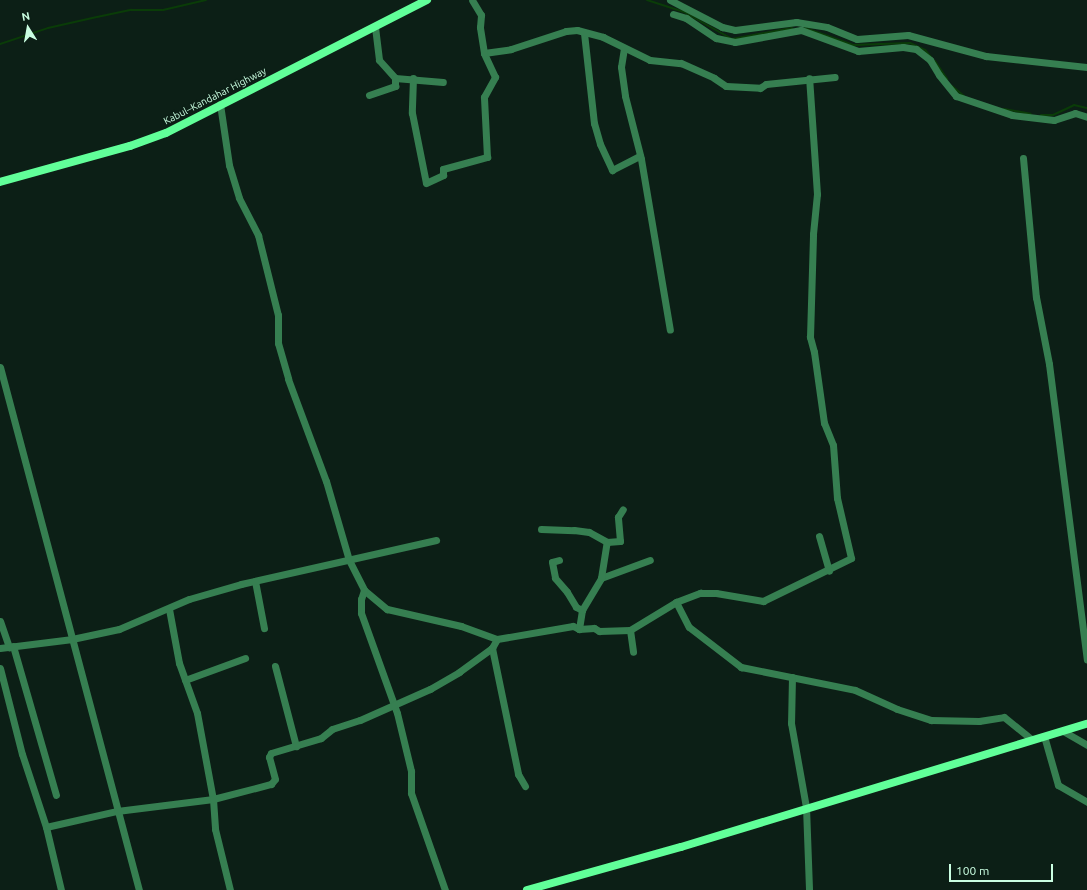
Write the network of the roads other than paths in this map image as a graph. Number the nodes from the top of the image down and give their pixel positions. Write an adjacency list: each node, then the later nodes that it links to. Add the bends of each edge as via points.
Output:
1 (427, 0): 6 (main road, Kabul–Kandahar Highway)
2 (472, 0): 11 (street, via 481,15)
3 (670, 0): 7 (street)
4 (673, 14): 9 (street, via 686,18 716,38)
5 (801, 26): 7 (street); 9 (street); 12 (street, via 826,28 858,39 908,35 986,56); 20 (street, via 858,51 903,47 916,49 930,60 956,96 980,106 1019,116 1054,120 1075,113)
6 (375, 27): 14 (street, via 379,60); 19 (main road, Kabul–Kandahar Highway)
7 (731, 29): 9 (street)
8 (584, 32): 10 (street, via 603,37); 11 (street, via 566,31 511,49); 21 (street, via 594,123 600,144 612,170)
9 (733, 42)
10 (624, 48): 16 (street, via 650,60 681,63 726,86 760,88 766,84); 21 (street, via 621,67 625,96)
11 (484, 53): 15 (street, via 495,77 484,97 487,157 443,169 443,175 426,183 412,113)
12 (1087, 67)
13 (835, 76): 16 (street)
14 (395, 78): 15 (street); 18 (street, via 395,86)
15 (414, 78): 17 (street)
16 (808, 78): 34 (street, via 817,194 810,337 824,423 833,445 837,498 852,556)
17 (443, 82)
18 (368, 95)
19 (220, 104): 23 (main road, Kabul–Kandahar Highway, via 166,133 130,146); 31 (street, via 230,165 239,198 258,235 276,308 278,343 288,379 326,481)
20 (1087, 117)
21 (640, 156): 24 (street)
22 (1023, 158): 52 (street, via 1036,297 1048,364)
23 (0, 182)
24 (670, 330)
25 (0, 366): 45 (street)
26 (623, 509): 30 (street, via 618,517 620,541)
27 (541, 529): 30 (street, via 589,532)
28 (819, 536): 34 (street)
29 (436, 540): 31 (street)
30 (607, 542): 35 (street)
31 (348, 560): 36 (street); 37 (street)
32 (559, 560): 40 (street, via 552,562 555,578 576,607)
33 (650, 560): 35 (street)
34 (829, 571): 38 (street, via 763,601 716,593 700,593)
35 (601, 578): 40 (street)
36 (255, 581): 39 (street, via 189,600); 42 (street)
37 (364, 590): 46 (street, via 387,609 461,626); 57 (street, via 361,613)
38 (676, 602): 44 (street); 55 (street, via 689,627 741,667)
39 (169, 609): 45 (street, via 119,629); 56 (street, via 178,663)
40 (582, 610): 43 (street)
41 (0, 621): 47 (street)
42 (264, 628)
43 (579, 629): 44 (street); 46 (street, via 573,626)
44 (630, 630): 50 (street)
45 (72, 639): 47 (street); 69 (street)
46 (496, 639): 49 (street)
47 (11, 647): 48 (street); 65 (street)
48 (0, 648)
49 (492, 648): 57 (street, via 459,672); 64 (street, via 518,774)
50 (633, 652)
51 (246, 658): 56 (street)
52 (1087, 660)
53 (275, 666): 63 (street)
54 (0, 668): 70 (street, via 22,754)
55 (792, 677): 61 (street, via 856,690 931,720 979,721 1004,716); 68 (street, via 791,723)
56 (185, 680): 66 (street, via 197,713)
57 (393, 706): 63 (street, via 332,728 321,738); 74 (street, via 411,771 411,793)
58 (1087, 724): 59 (main road)
59 (1063, 731): 60 (main road); 62 (street)
60 (1044, 736): 61 (main road); 67 (street, via 1058,785)
61 (1031, 739): 68 (main road)
62 (1087, 744)
63 (296, 746): 66 (street, via 270,754 274,782)
64 (525, 786)
65 (56, 795)
66 (213, 799): 69 (street); 73 (street, via 215,829)
67 (1086, 803)
68 (806, 807): 75 (main road, via 681,847); 76 (street)
69 (118, 811): 70 (street); 72 (street)
70 (46, 827): 71 (street)
71 (61, 890)
72 (139, 890)
73 (230, 890)
74 (445, 890)
75 (527, 890)
76 (809, 890)

